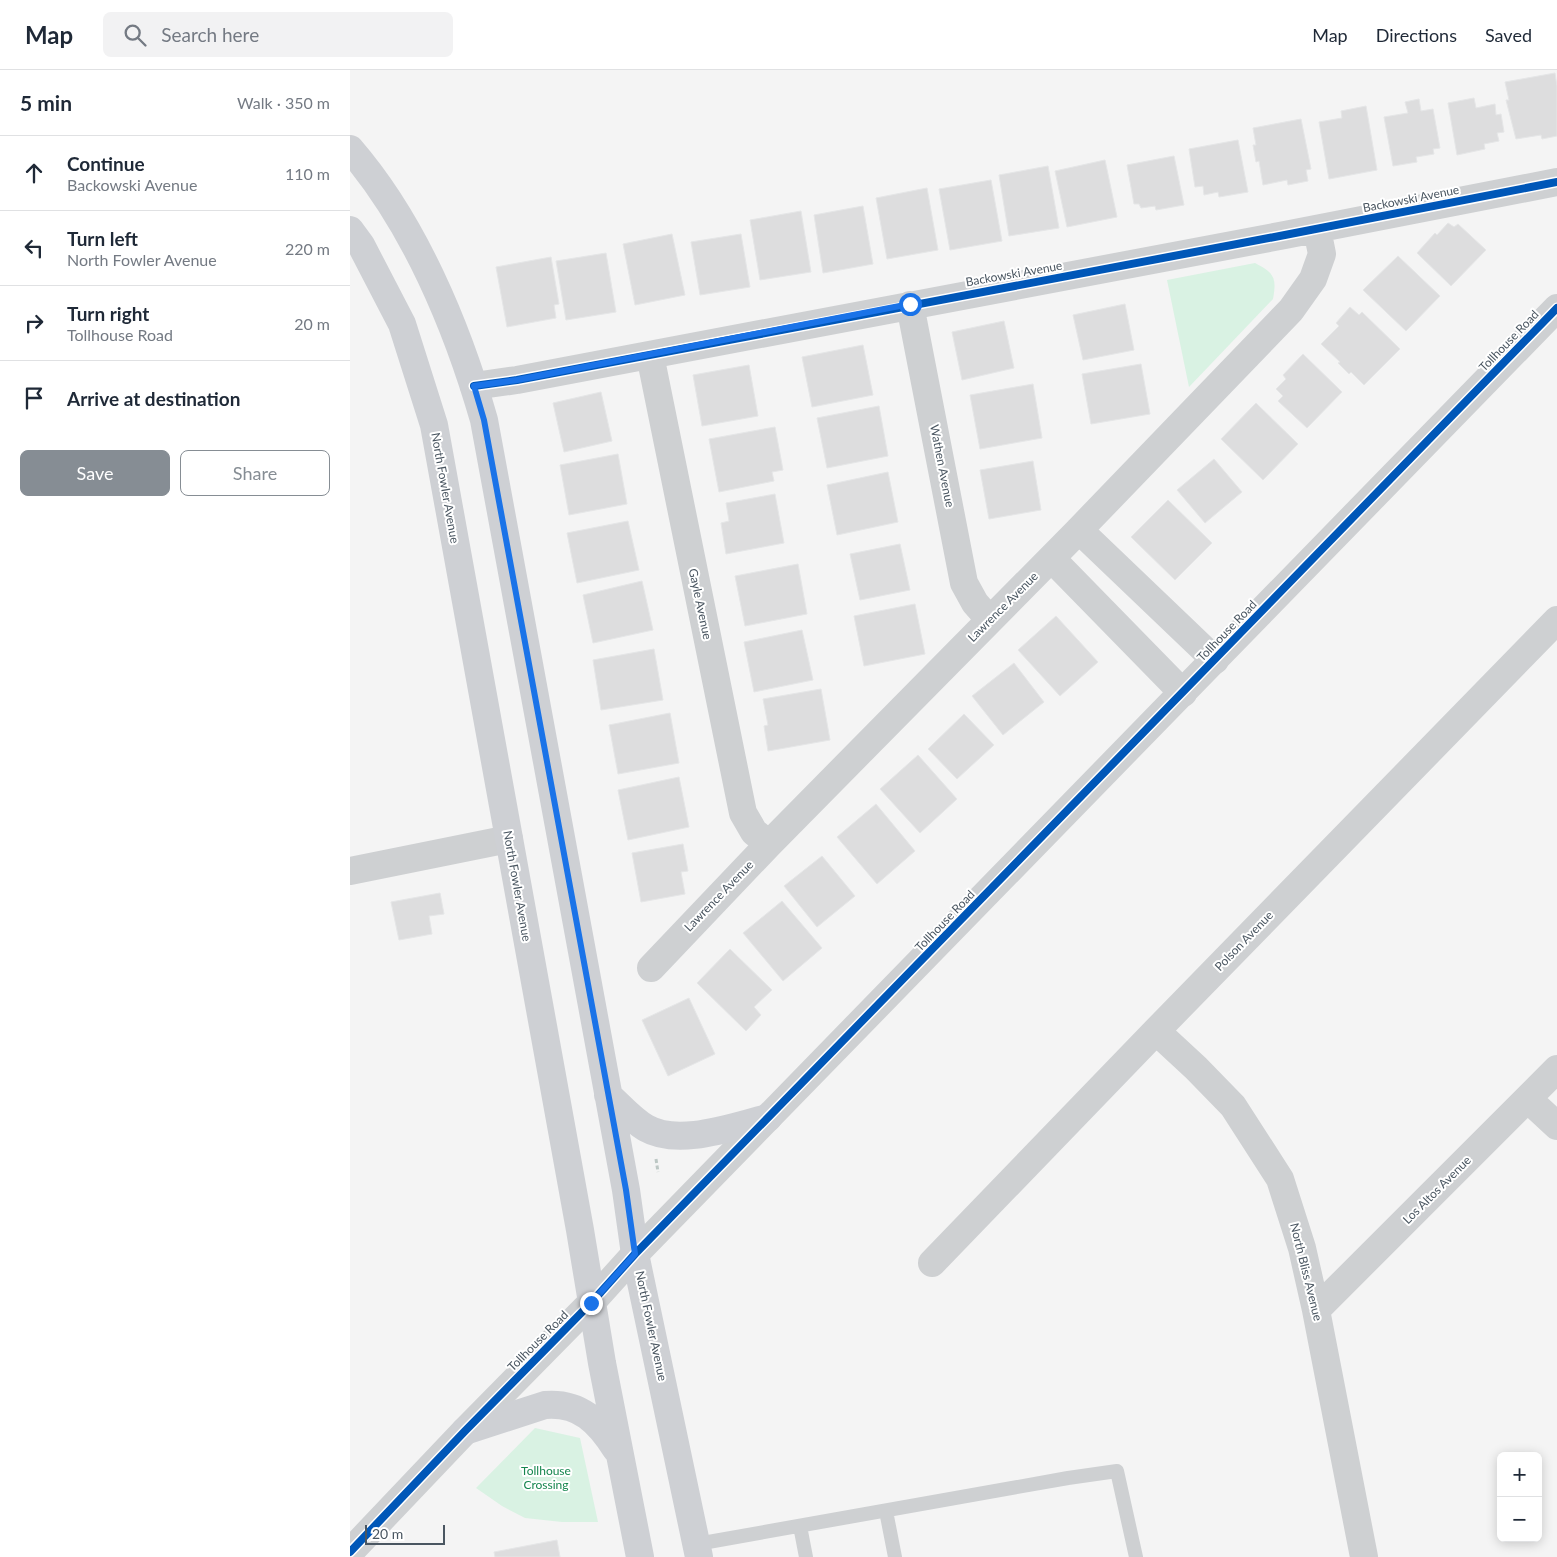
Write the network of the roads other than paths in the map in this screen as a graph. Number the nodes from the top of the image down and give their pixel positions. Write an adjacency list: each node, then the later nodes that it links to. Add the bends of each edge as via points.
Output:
1 (350, 149): 8 (main road, North Fowler Avenue, via 363,163 407,232 439,294)
2 (1557, 182): 3 (street, Backowski Avenue)
3 (1317, 229): 5 (street, Backowski Avenue); 9 (street, Lawrence Avenue, via 1322,254 1314,279 1291,310)
4 (350, 230): 15 (main road, North Fowler Avenue, via 402,324 434,425)
5 (910, 304): 7 (street, Backowski Avenue); 11 (street, Wathen Avenue, via 964,583)
6 (1557, 308): 13 (street, Tollhouse Road)
7 (650, 355): 8 (street, Backowski Avenue); 16 (street, Gayle Avenue, via 743,813 754,832)
8 (474, 386): 21 (main road, North Fowler Avenue, via 484,420)
9 (1080, 530): 10 (street, Lawrence Avenue); 13 (street)
10 (1052, 559): 11 (street, Lawrence Avenue); 14 (street)
11 (990, 620): 16 (street, Lawrence Avenue)
12 (1557, 620): 19 (street, Polson Avenue)
13 (1215, 660): 14 (street, Tollhouse Road)
14 (1183, 693): 23 (street, Tollhouse Road)
15 (509, 840): 17 (street); 27 (main road, North Fowler Avenue)
16 (769, 844): 18 (street, Lawrence Avenue)
17 (350, 871)
18 (651, 968)
19 (1156, 1031): 26 (street, Polson Avenue); 28 (street, North Bliss Avenue, via 1233,1106 1280,1179 1302,1248)
20 (1557, 1069): 22 (street, Los Altos Avenue)
21 (608, 1095): 23 (main road, via 647,1129 664,1134 707,1133); 25 (main road, North Fowler Avenue)
22 (1528, 1099): 24 (street); 28 (street, Los Altos Avenue)
23 (768, 1118): 25 (street, Tollhouse Road)
24 (1557, 1126)
25 (635, 1254): 27 (street, Tollhouse Road); 33 (main road, North Fowler Avenue)
26 (932, 1263)
27 (591, 1303): 29 (street, Tollhouse Road); 30 (main road, North Fowler Avenue)
28 (1316, 1310): 39 (street, North Bliss Avenue)
29 (465, 1431): 30 (main road, via 545,1405 568,1406 598,1424); 34 (street, Tollhouse Road)
30 (620, 1456): 35 (main road, North Fowler Avenue)
31 (886, 1510): 32 (lane); 37 (lane); 38 (lane, via 1117,1471)
32 (800, 1526): 33 (lane); 36 (lane)
33 (698, 1551)
34 (350, 1552)
35 (640, 1557)
36 (806, 1557)
37 (895, 1557)
38 (1136, 1557)
39 (1364, 1557)

